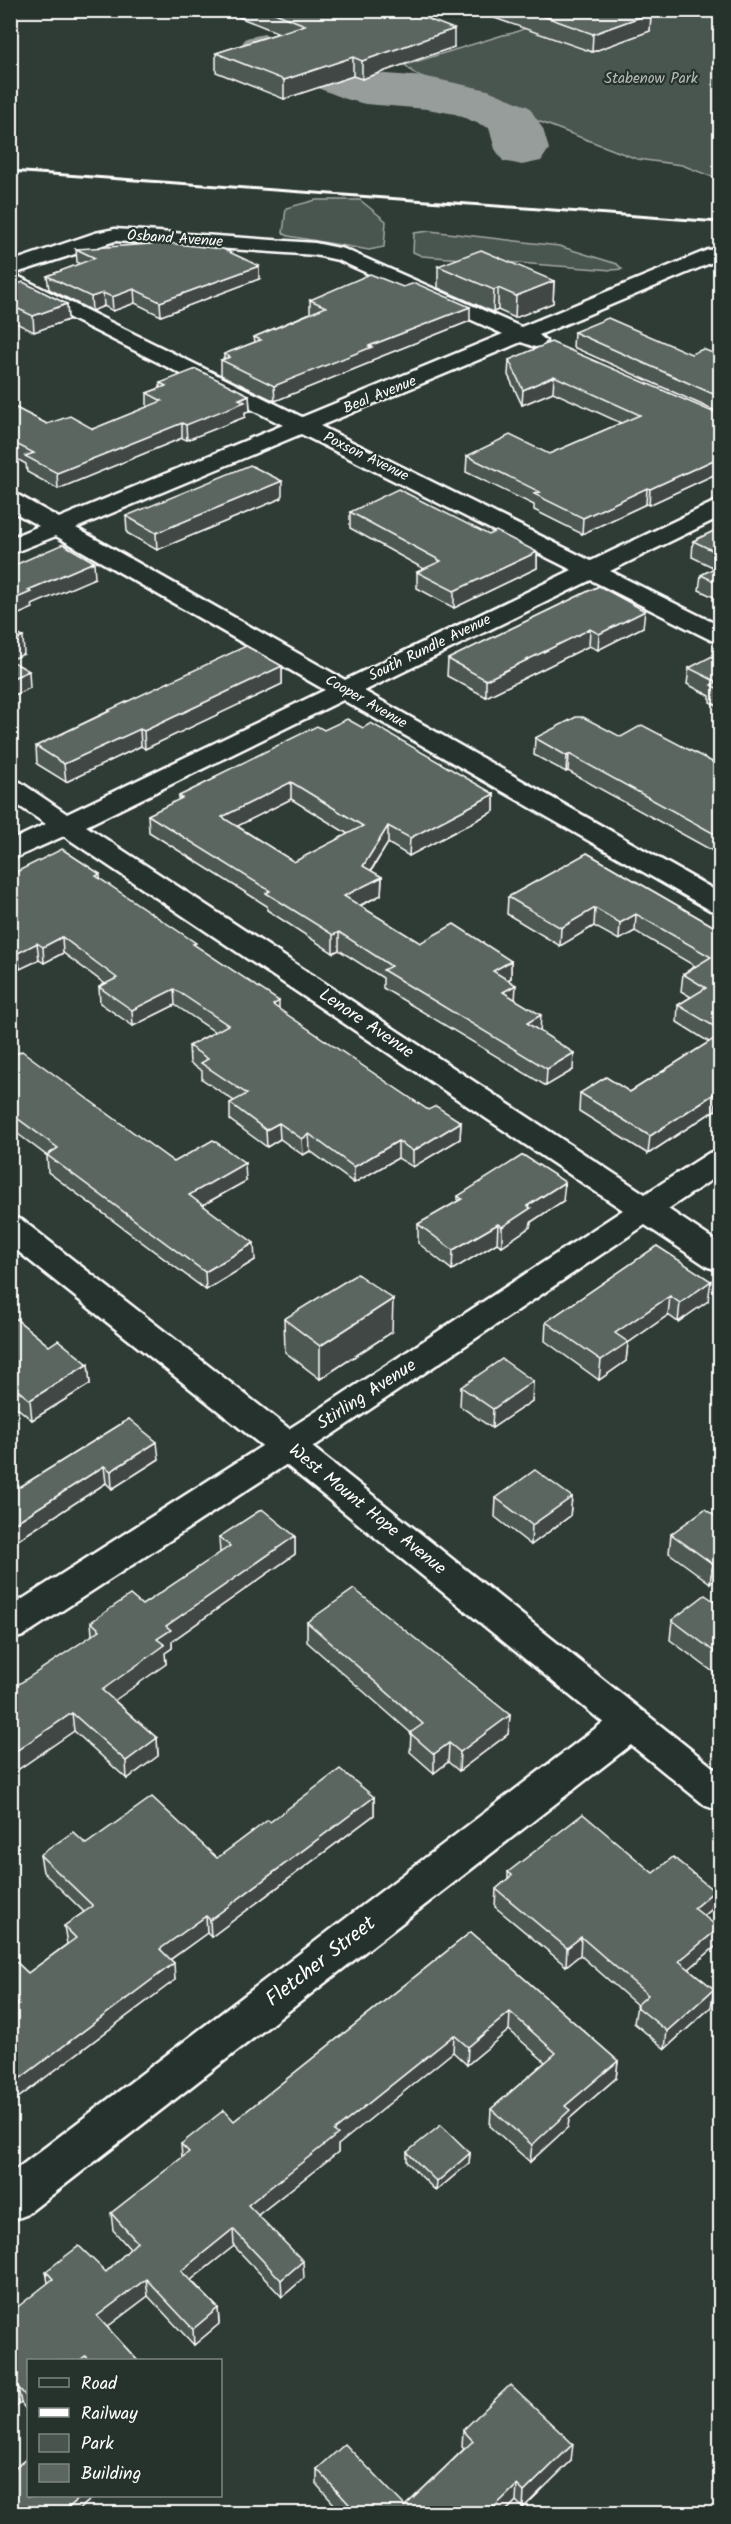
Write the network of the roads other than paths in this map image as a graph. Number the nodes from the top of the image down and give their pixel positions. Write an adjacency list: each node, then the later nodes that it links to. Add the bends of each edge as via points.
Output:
1 (715, 254): 4 (street, Beal Avenue)
2 (10, 269): 4 (street, Osband Avenue, via 115,235 315,249 344,255)
3 (10, 280): 6 (street, Poxson Avenue)
4 (523, 335): 5 (street, Osband Avenue); 6 (street, Beal Avenue)
5 (552, 348)
6 (304, 426): 9 (street, Beal Avenue); 11 (street, Poxson Avenue)
7 (10, 500): 9 (street, Cooper Avenue)
8 (720, 508): 11 (street, South Rundle Avenue)
9 (59, 527): 10 (street, Beal Avenue); 13 (street, Cooper Avenue)
10 (10, 548)
11 (593, 570): 12 (street, Poxson Avenue); 13 (street, South Rundle Avenue)
12 (720, 635)
13 (344, 690): 15 (street, South Rundle Avenue); 17 (street, Cooper Avenue)
14 (10, 788): 15 (street, Lenore Avenue)
15 (65, 825): 16 (street, South Rundle Avenue); 19 (street, Lenore Avenue)
16 (10, 852)
17 (720, 904)
18 (720, 1160): 19 (street, Stirling Avenue)
19 (645, 1209): 21 (street, Lenore Avenue); 22 (street, Stirling Avenue)
20 (10, 1228): 22 (street, West Mount Hope Avenue)
21 (720, 1259)
22 (288, 1447): 23 (street, Stirling Avenue); 24 (street, West Mount Hope Avenue)
23 (10, 1626)
24 (631, 1723): 25 (street, West Mount Hope Avenue); 26 (street, Fletcher Street)
25 (720, 1795)
26 (10, 2201)

